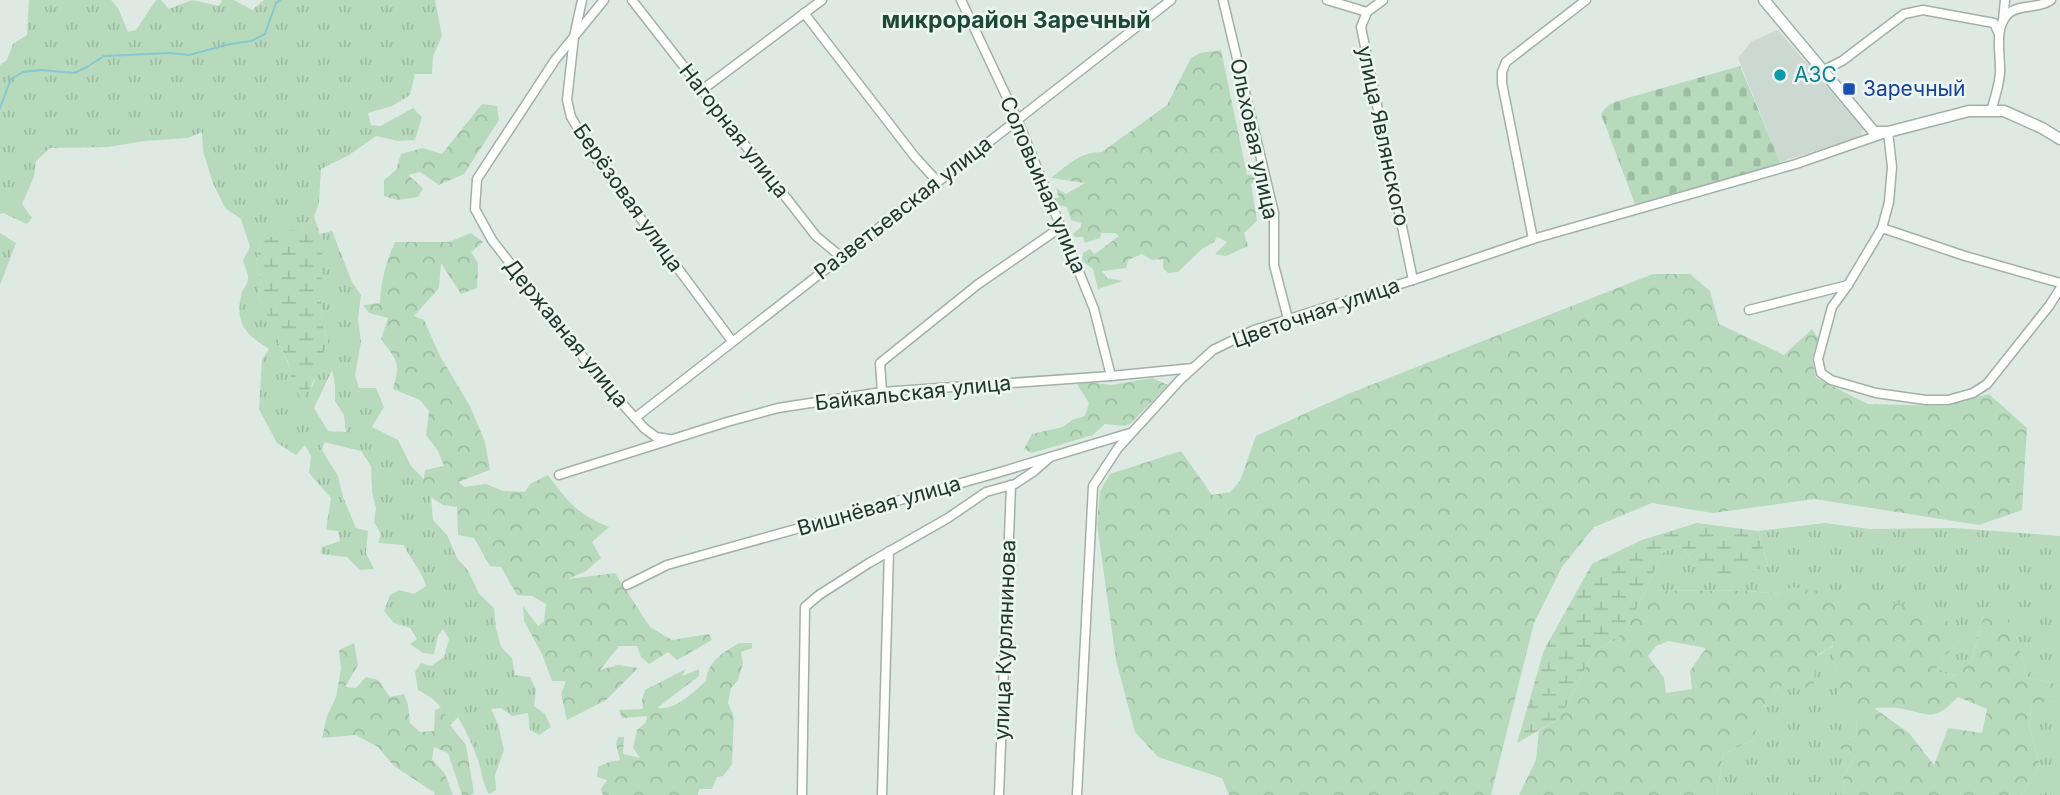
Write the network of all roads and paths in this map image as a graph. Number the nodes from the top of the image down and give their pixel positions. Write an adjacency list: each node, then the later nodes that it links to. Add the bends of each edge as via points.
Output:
1 (582, 0): 18 (street, Берёзовая улица)
2 (604, 0): 18 (street)
3 (632, 0): 20 (street, Нагорная улица)
4 (822, 0): 15 (street)
5 (1171, 0): 22 (street, Разветьевская улица)
6 (1223, 0): 35 (street, Ольховая улица, via 1274,213 1274,265)
7 (1327, 0): 14 (street)
8 (1383, 0): 14 (street)
9 (1586, 0): 28 (street, via 1506,62 1502,72)
10 (1764, 0): 19 (street)
11 (2004, 0): 16 (street)
12 (2051, 0): 16 (street, via 2009,13)
13 (963, 1): 22 (street, Соловьиная улица)
14 (1367, 12): 30 (street, улица Являнского, via 1361,27)
15 (804, 13): 20 (street); 25 (street)
16 (2003, 22): 17 (street)
17 (1999, 34): 19 (street, via 1994,23 1923,10 1904,14); 21 (street, via 2000,73)
18 (574, 37): 36 (street, Берёзовая улица, via 567,100 571,117 595,157); 40 (street, Державная улица, via 477,179 475,209 492,240)
19 (1822, 71): 23 (street, via 1874,132)
20 (702, 89): 29 (street, Нагорная улица, via 816,236)
21 (1991, 111): 23 (street, Цветочная улица, via 1969,111); 24 (street, Цветочная улица, via 2004,111)
22 (1018, 121): 25 (street, Разветьевская улица); 26 (street, Соловьиная улица)
23 (1888, 132): 27 (street, via 1892,167); 28 (street, Цветочная улица, via 1796,164)
24 (2060, 139)
25 (937, 181): 29 (street, Разветьевская улица)
26 (1061, 227): 38 (street, Соловьиная улица, via 1094,309); 39 (street, via 977,285 880,363)
27 (1882, 229): 31 (street); 32 (street)
28 (1533, 239): 30 (street, Цветочная улица)
29 (840, 256): 36 (street, Разветьевская улица)
30 (1413, 280): 35 (street, Цветочная улица)
31 (2060, 283)
32 (1848, 285): 33 (street, via 1832,307 1818,359 1821,373 1876,393 1926,400 1948,400 1987,384); 34 (street)
33 (2060, 289)
34 (1749, 310)
35 (1288, 319): 37 (street, Цветочная улица, via 1213,350)
36 (732, 341): 40 (street, Разветьевская улица)
37 (1193, 368): 38 (street, Байкальская улица); 41 (street, Цветочная улица)
38 (1111, 376): 39 (street, Байкальская улица)
39 (882, 392): 42 (street, Байкальская улица, via 778,408)
40 (635, 418): 42 (street, Державная улица, via 656,437)
41 (1133, 432): 43 (street, Вишнёвая улица); 51 (street, Цветочная улица, via 1093,486)
42 (672, 440): 44 (street, Байкальская улица)
43 (1053, 454): 45 (street); 47 (street, Вишнёвая улица, via 667,565)
44 (559, 475)
45 (1010, 485): 46 (street, via 986,492); 50 (street, улица Курлянинова)
46 (889, 551): 48 (street, via 805,607); 49 (street)
47 (626, 585)
48 (802, 795)
49 (882, 795)
50 (999, 795)
51 (1077, 795)

